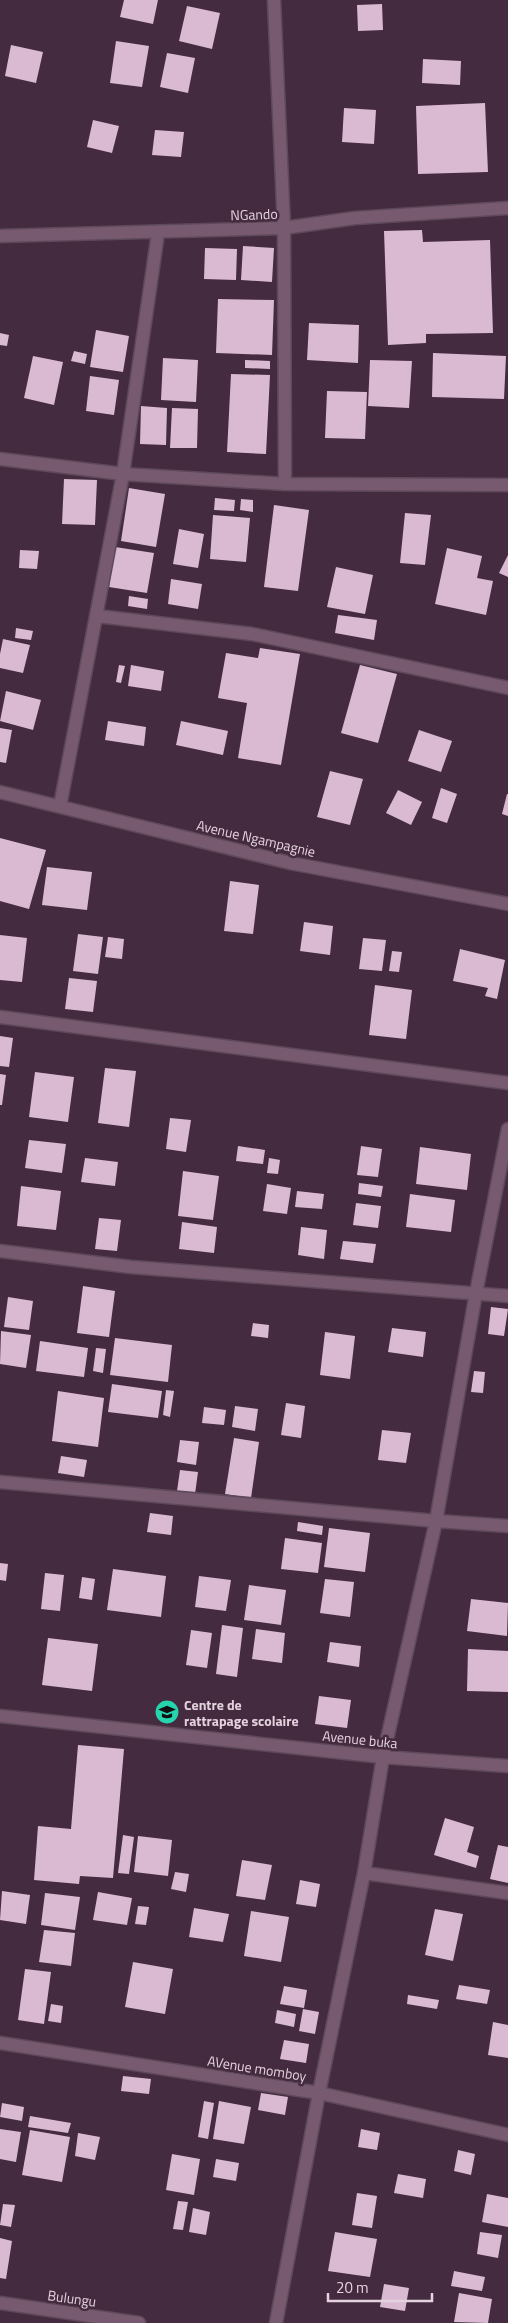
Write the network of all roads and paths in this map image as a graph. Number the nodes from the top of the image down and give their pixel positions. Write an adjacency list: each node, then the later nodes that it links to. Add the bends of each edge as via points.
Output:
1 (274, 0): 3 (street)
2 (508, 208): 3 (street, NGando, via 355,218)
3 (284, 228): 4 (street, NGando); 8 (street)
4 (158, 233): 5 (street, NGando); 7 (street)
5 (0, 236)
6 (0, 459): 7 (street)
7 (123, 474): 8 (street); 10 (street)
8 (285, 484): 9 (street)
9 (508, 485)
10 (97, 616): 11 (street, via 252,634); 13 (street)
11 (508, 688)
12 (0, 792): 13 (street, Avenue Ngampagnie)
13 (60, 806): 14 (street, Avenue Ngampagnie, via 290,863)
14 (508, 904)
15 (0, 1017): 16 (street)
16 (508, 1084)
17 (508, 1129): 19 (street)
18 (0, 1252): 19 (street, via 131,1267)
19 (476, 1294): 20 (street); 22 (street)
20 (508, 1296)
21 (0, 1482): 22 (street)
22 (436, 1521): 23 (street); 25 (street)
23 (508, 1526)
24 (0, 1716): 25 (street, Avenue buka)
25 (383, 1756): 26 (street, Avenue buka); 27 (street)
26 (508, 1766)
27 (364, 1873): 28 (street); 30 (street)
28 (508, 1893)
29 (0, 2043): 30 (street, AVenue momboy)
30 (319, 2093): 31 (street, AVenue momboy); 34 (street)
31 (508, 2135)
32 (0, 2303): 33 (street, Bulungu)
33 (139, 2323)
34 (276, 2323)

